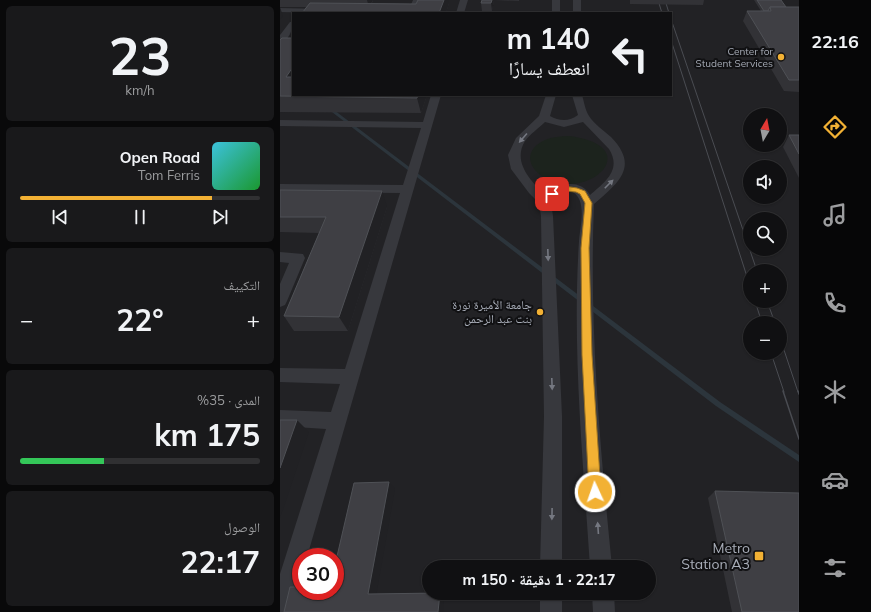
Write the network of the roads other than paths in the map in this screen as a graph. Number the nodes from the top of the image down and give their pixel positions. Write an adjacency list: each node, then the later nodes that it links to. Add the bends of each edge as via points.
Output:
1 (417, 0): 7 (street, via 412,11)
2 (464, 0): 9 (street)
3 (556, 0): 10 (street)
4 (577, 0): 11 (street)
5 (280, 10): 8 (street)
6 (335, 11): 8 (street)
7 (396, 11)
8 (303, 12)
9 (460, 12)
10 (556, 12)
11 (577, 12)
12 (292, 25): 13 (street)
13 (280, 40): 14 (street)
14 (292, 40)
15 (436, 96): 21 (street)
16 (550, 96): 19 (street)
17 (577, 96): 18 (street)
18 (583, 116): 19 (street, via 571,123 551,121); 25 (street, one-way to 18, via 614,180 620,164 614,147)
19 (544, 117): 24 (street, one-way to 24, via 520,140 514,155 517,169)
20 (280, 123): 21 (street)
21 (427, 125): 23 (street)
22 (280, 188): 23 (street)
23 (407, 189): 29 (street)
24 (545, 202): 25 (street, via 558,190 570,188 582,193); 32 (street, one-way to 32, via 553,416)
25 (588, 203): 33 (street, one-way to 25, via 588,370 585,248)
26 (280, 257): 27 (street, via 298,258)
27 (280, 302)
28 (280, 375): 29 (street)
29 (351, 377): 31 (street)
30 (280, 418): 31 (street)
31 (337, 421): 36 (street)
32 (552, 560)
33 (601, 560)
34 (551, 600): 37 (street)
35 (603, 600): 38 (street)
36 (280, 610)
37 (551, 612)
38 (604, 612)

